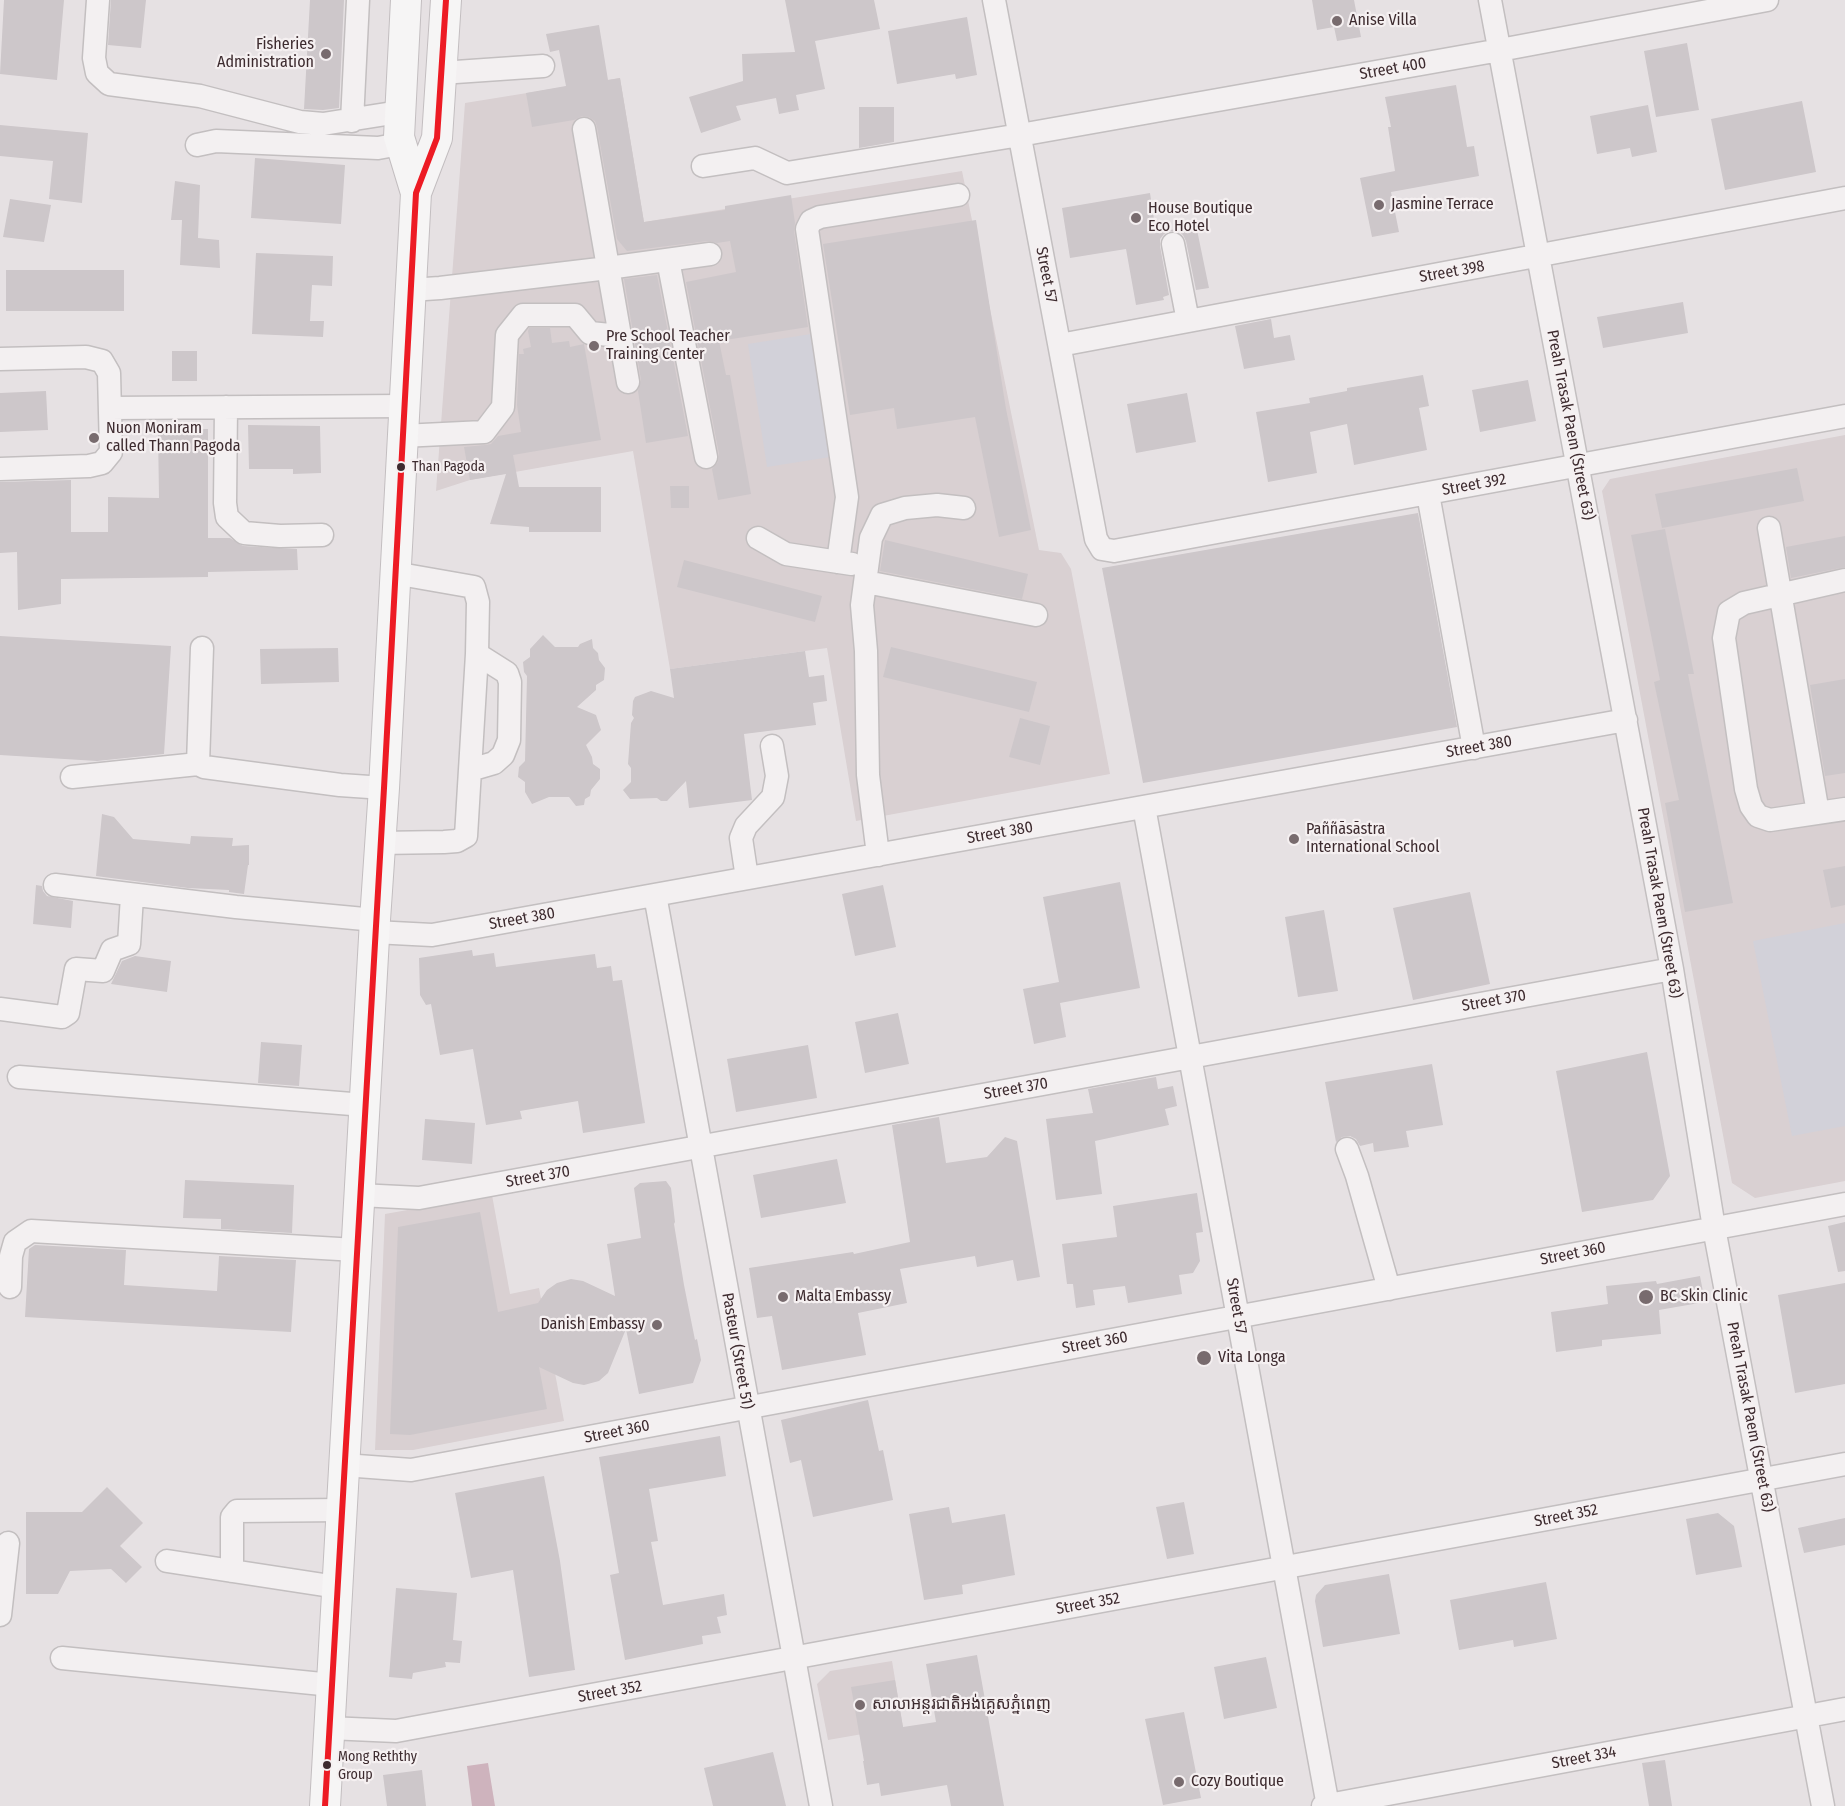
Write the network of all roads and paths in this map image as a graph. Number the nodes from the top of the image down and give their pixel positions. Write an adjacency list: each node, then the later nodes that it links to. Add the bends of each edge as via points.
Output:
1 (98, 0): 12 (street, via 94,58 97,73 109,84 200,96 300,122)
2 (358, 0): 12 (street)
3 (406, 0): 11 (main road)
4 (446, 0): 10 (main road)
5 (994, 0): 14 (street, Street 57)
6 (1491, 0): 8 (street, Preah Trasak Paem (Street 63))
7 (1767, 0): 8 (street, Street 400)
8 (1500, 50): 14 (street, Street 400); 23 (street, Preah Trasak Paem (Street 63))
9 (543, 66): 10 (street)
10 (441, 73): 18 (main road, via 437,138)
11 (399, 112): 12 (street); 16 (main road)
12 (352, 120)
13 (584, 129): 25 (street)
14 (1020, 135): 17 (street, Street 400, via 787,173 755,158); 29 (street, Street 57)
15 (197, 144): 16 (street, via 216,141 378,148)
16 (400, 144): 18 (main road)
17 (703, 166)
18 (416, 193): 26 (main road)
19 (958, 195): 46 (street, via 820,217 811,220 807,229 847,497)
20 (1845, 198): 23 (street, Street 398)
21 (1173, 244): 27 (street)
22 (710, 254): 24 (street)
23 (1539, 256): 27 (street, Street 398); 38 (street, Preah Trasak Paem (Street 63))
24 (668, 260): 25 (street); 37 (street)
25 (609, 268): 26 (street); 28 (street)
26 (410, 290): 32 (main road)
27 (1188, 321): 29 (street, Street 398)
28 (620, 336): 31 (street); 36 (street, via 590,333 575,315 524,315 507,335 503,407 484,432)
29 (1060, 345): 45 (street, Street 57, via 1096,539)
30 (0, 359): 34 (street, via 86,357 102,361 109,373)
31 (628, 382)
32 (404, 406): 33 (street); 36 (main road)
33 (226, 407): 34 (street); 43 (street, via 227,517 244,533)
34 (110, 408): 39 (street, via 111,452 102,463)
35 (1845, 416): 38 (street, Street 392)
36 (402, 436): 47 (main road)
37 (706, 457)
38 (1578, 466): 40 (street, Street 392); 54 (street, Preah Trasak Paem (Street 63))
39 (0, 469)
40 (1428, 494): 45 (street, Street 392, via 1114,551); 56 (street)
41 (964, 508): 48 (street, via 937,505 882,514 871,538)
42 (1769, 528): 50 (street)
43 (322, 536)
44 (758, 538): 46 (street, via 786,554)
45 (1102, 549)
46 (837, 562): 48 (street)
47 (394, 573): 53 (street, via 474,586 478,602); 60 (main road)
48 (867, 574): 51 (street); 65 (street, via 862,605 868,775)
49 (1845, 580): 50 (street)
50 (1782, 594): 63 (street); 63 (street, via 1744,603 1729,612 1724,638 1746,789 1758,816 1770,820)
51 (1036, 615)
52 (201, 648): 57 (street)
53 (477, 654): 58 (street); 58 (street, via 507,673 509,741 494,763)
54 (1626, 720): 56 (street, Street 380); 71 (street, Preah Trasak Paem (Street 63))
55 (772, 746): 66 (street, via 777,776 773,797 746,826 741,838)
56 (1474, 748): 61 (street, Street 380)
57 (198, 764): 59 (street); 60 (street)
58 (470, 770): 64 (street, via 466,836 458,841)
59 (72, 777)
60 (384, 788): 64 (main road)
61 (1144, 807): 65 (street, Street 380); 73 (street, Street 57)
62 (1845, 809): 63 (street)
63 (1818, 813)
64 (379, 843): 70 (main road)
65 (878, 855): 66 (street, Street 380)
66 (747, 878): 68 (street, Street 380)
67 (55, 885): 69 (street, Street 380)
68 (655, 895): 70 (street, Street 380, via 432,935); 76 (street, Pasteur (Street 51))
69 (132, 896): 70 (street, Street 380, via 329,917); 72 (street, via 129,944 112,950 103,971 77,968 68,1013 62,1017)
70 (374, 926): 75 (main road)
71 (1672, 969): 73 (street, Street 370); 80 (street, Preah Trasak Paem (Street 63))
72 (0, 1009)
73 (1190, 1057): 76 (street, Street 370); 84 (street, Street 57)
74 (19, 1077): 75 (street)
75 (364, 1105): 78 (main road)
76 (700, 1147): 78 (street, Street 370, via 419,1198); 85 (street, Pasteur (Street 51))
77 (1347, 1149): 83 (street)
78 (359, 1196): 81 (main road)
79 (1845, 1204): 80 (street, Street 360)
80 (1714, 1228): 83 (street, Street 360); 88 (street, Preah Trasak Paem (Street 63))
81 (356, 1250): 82 (street, via 31,1231 15,1242 10,1256); 87 (main road)
82 (10, 1287)
83 (1389, 1289): 84 (street, Street 360)
84 (1238, 1317): 85 (street, Street 360); 92 (street, Street 57)
85 (748, 1407): 87 (street, Street 360, via 411,1470); 97 (street, Pasteur (Street 51))
86 (1845, 1464): 88 (street, Street 352)
87 (344, 1465): 89 (main road)
88 (1761, 1479): 92 (street, Street 352); 100 (street, Preah Trasak Paem (Street 63))
89 (342, 1510): 93 (street, via 237,1511 232,1517); 94 (main road)
90 (8, 1543): 95 (street)
91 (167, 1561): 93 (street)
92 (1284, 1568): 97 (street, Street 352); 104 (street, Street 57)
93 (232, 1571): 94 (street)
94 (337, 1587): 98 (main road)
95 (0, 1615)
96 (62, 1658): 98 (street)
97 (793, 1658): 101 (street, Street 352, via 396,1731); 103 (street, Pasteur (Street 51))
98 (332, 1685): 101 (main road)
99 (1845, 1709): 100 (street, Street 334)
100 (1806, 1716): 104 (street, Street 334); 105 (street, Preah Trasak Paem (Street 63))
101 (329, 1728): 102 (main road)
102 (325, 1806)
103 (820, 1806)
104 (1326, 1806)
105 (1823, 1806)

